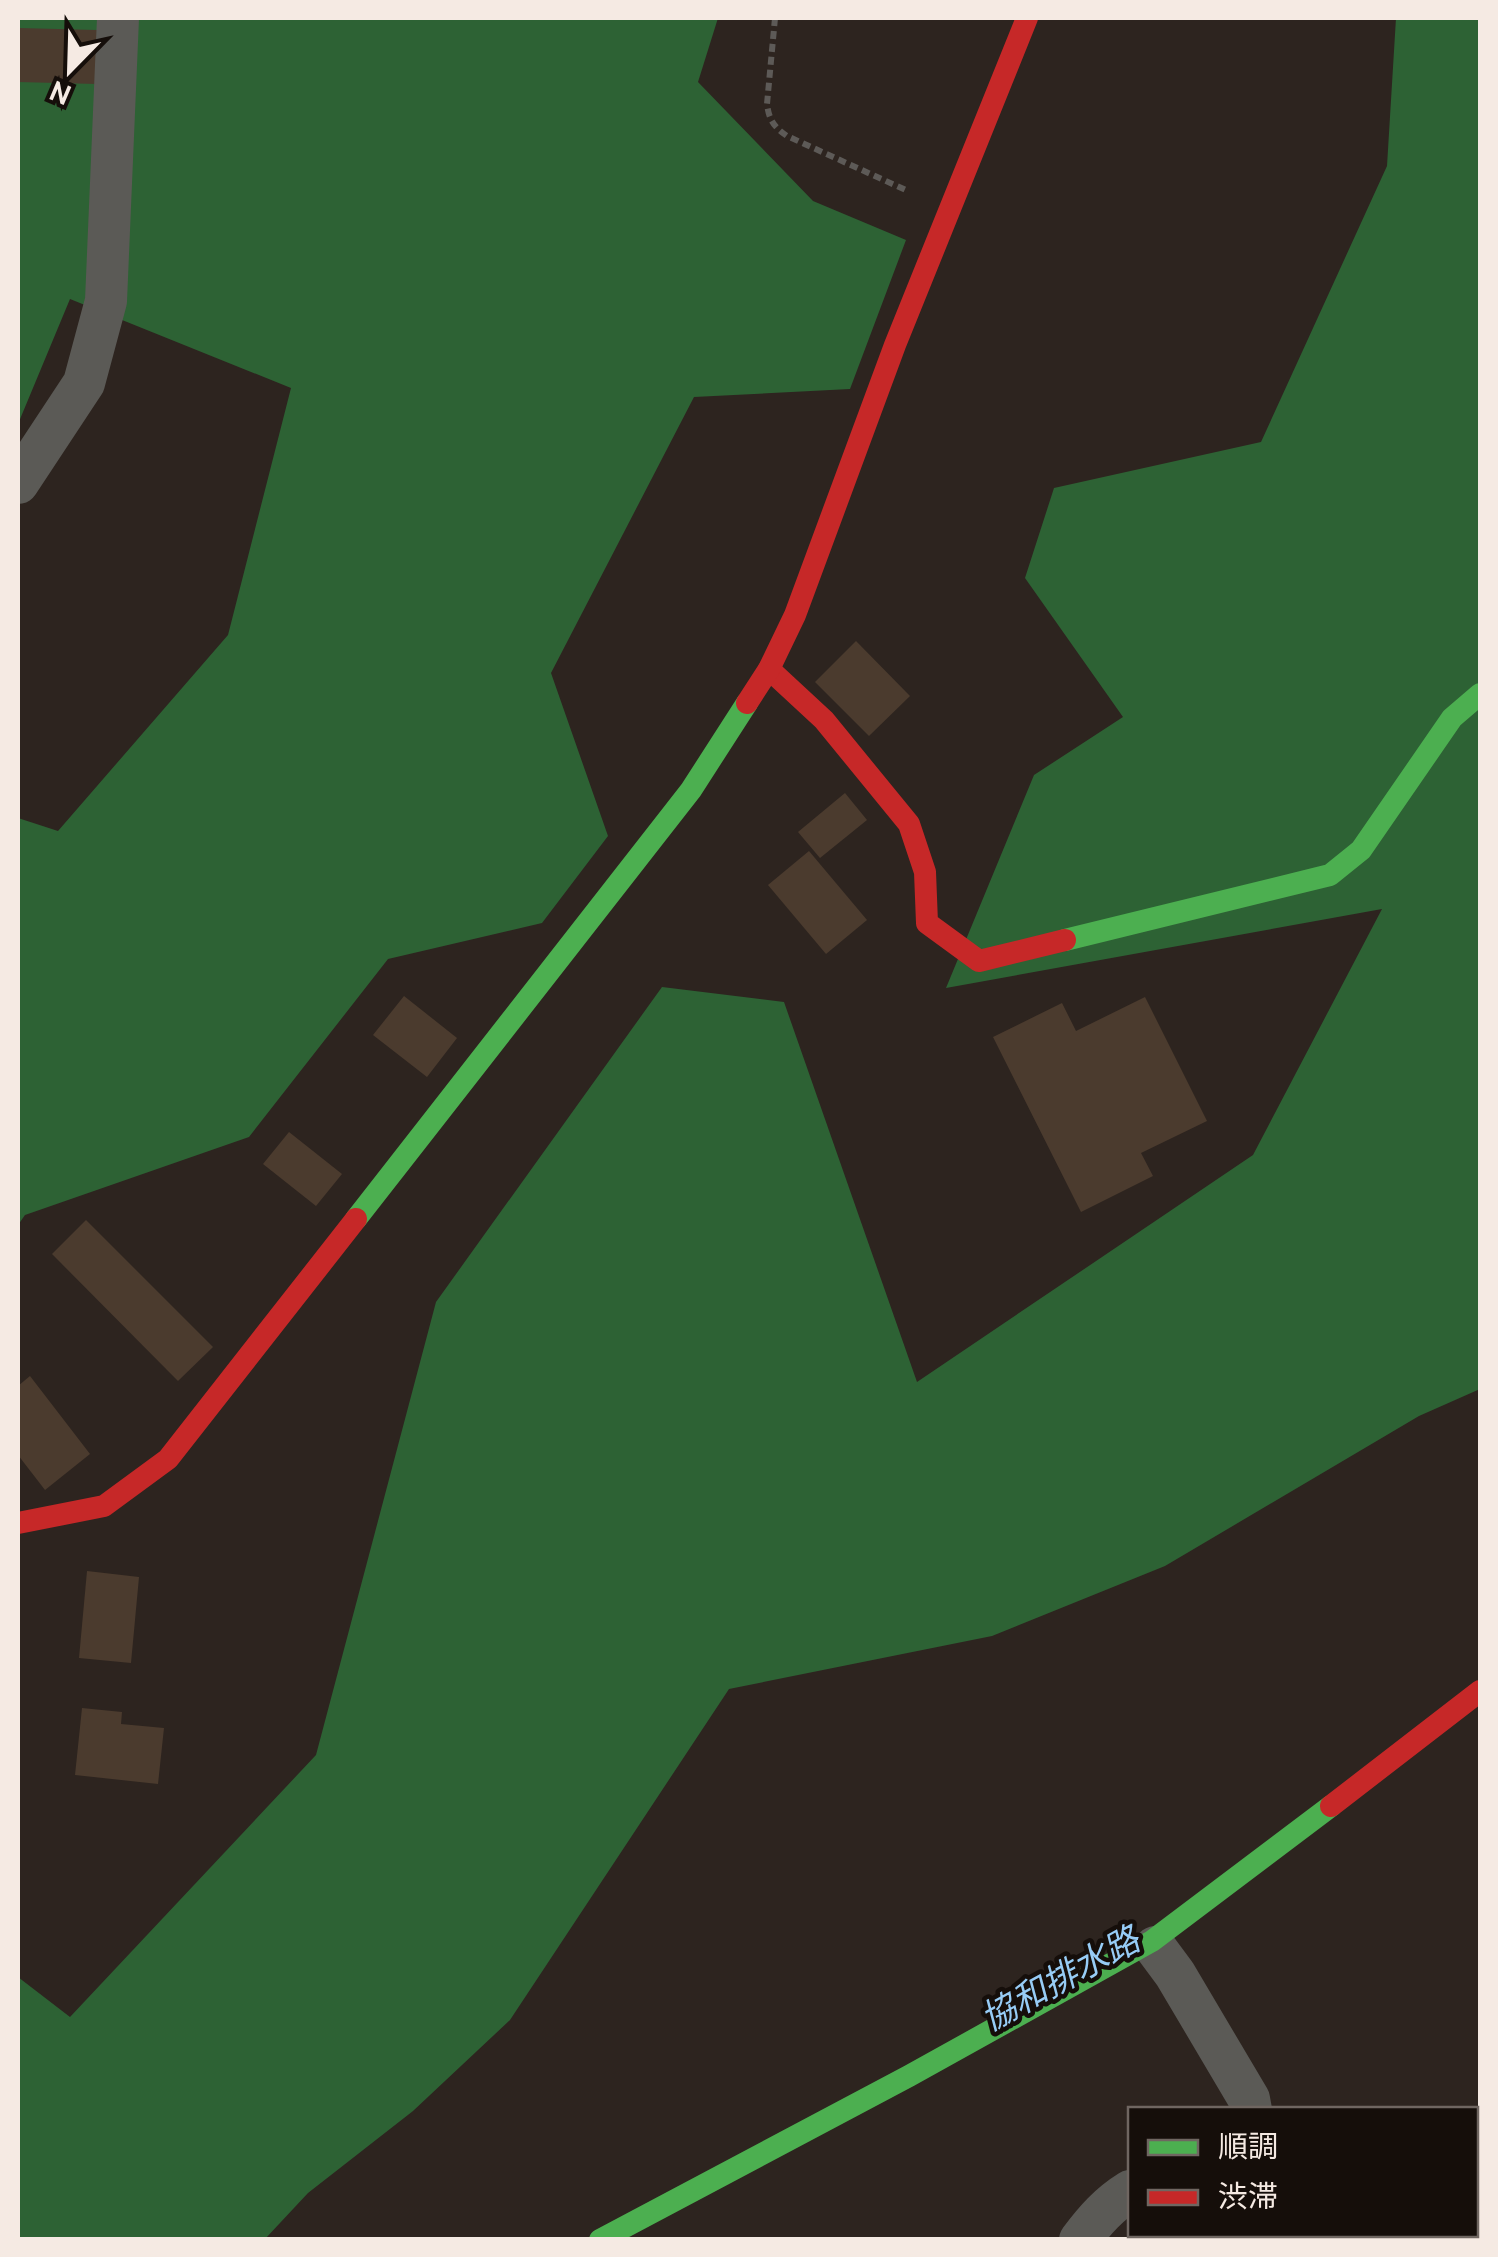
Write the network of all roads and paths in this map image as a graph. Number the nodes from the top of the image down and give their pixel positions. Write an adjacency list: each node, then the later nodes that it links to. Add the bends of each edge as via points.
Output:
1 (118, 18): 5 (street, via 106,301 84,383)
2 (775, 18): 4 (path, via 767,104 776,128)
3 (1028, 18): 4 (street)
4 (950, 210): 6 (street)
5 (18, 483)
6 (769, 669): 7 (street, via 824,720 909,824 926,872 927,923 979,962 1330,875 1361,850 1452,718); 8 (street, via 691,790 168,1459 104,1506)
7 (1480, 694)
8 (18, 1523)
9 (1480, 1690): 10 (street)
10 (1161, 1954): 11 (street); 14 (street, via 909,2076)
11 (1250, 2107)
12 (1128, 2192): 13 (street)
13 (1092, 2233)
14 (600, 2240)

